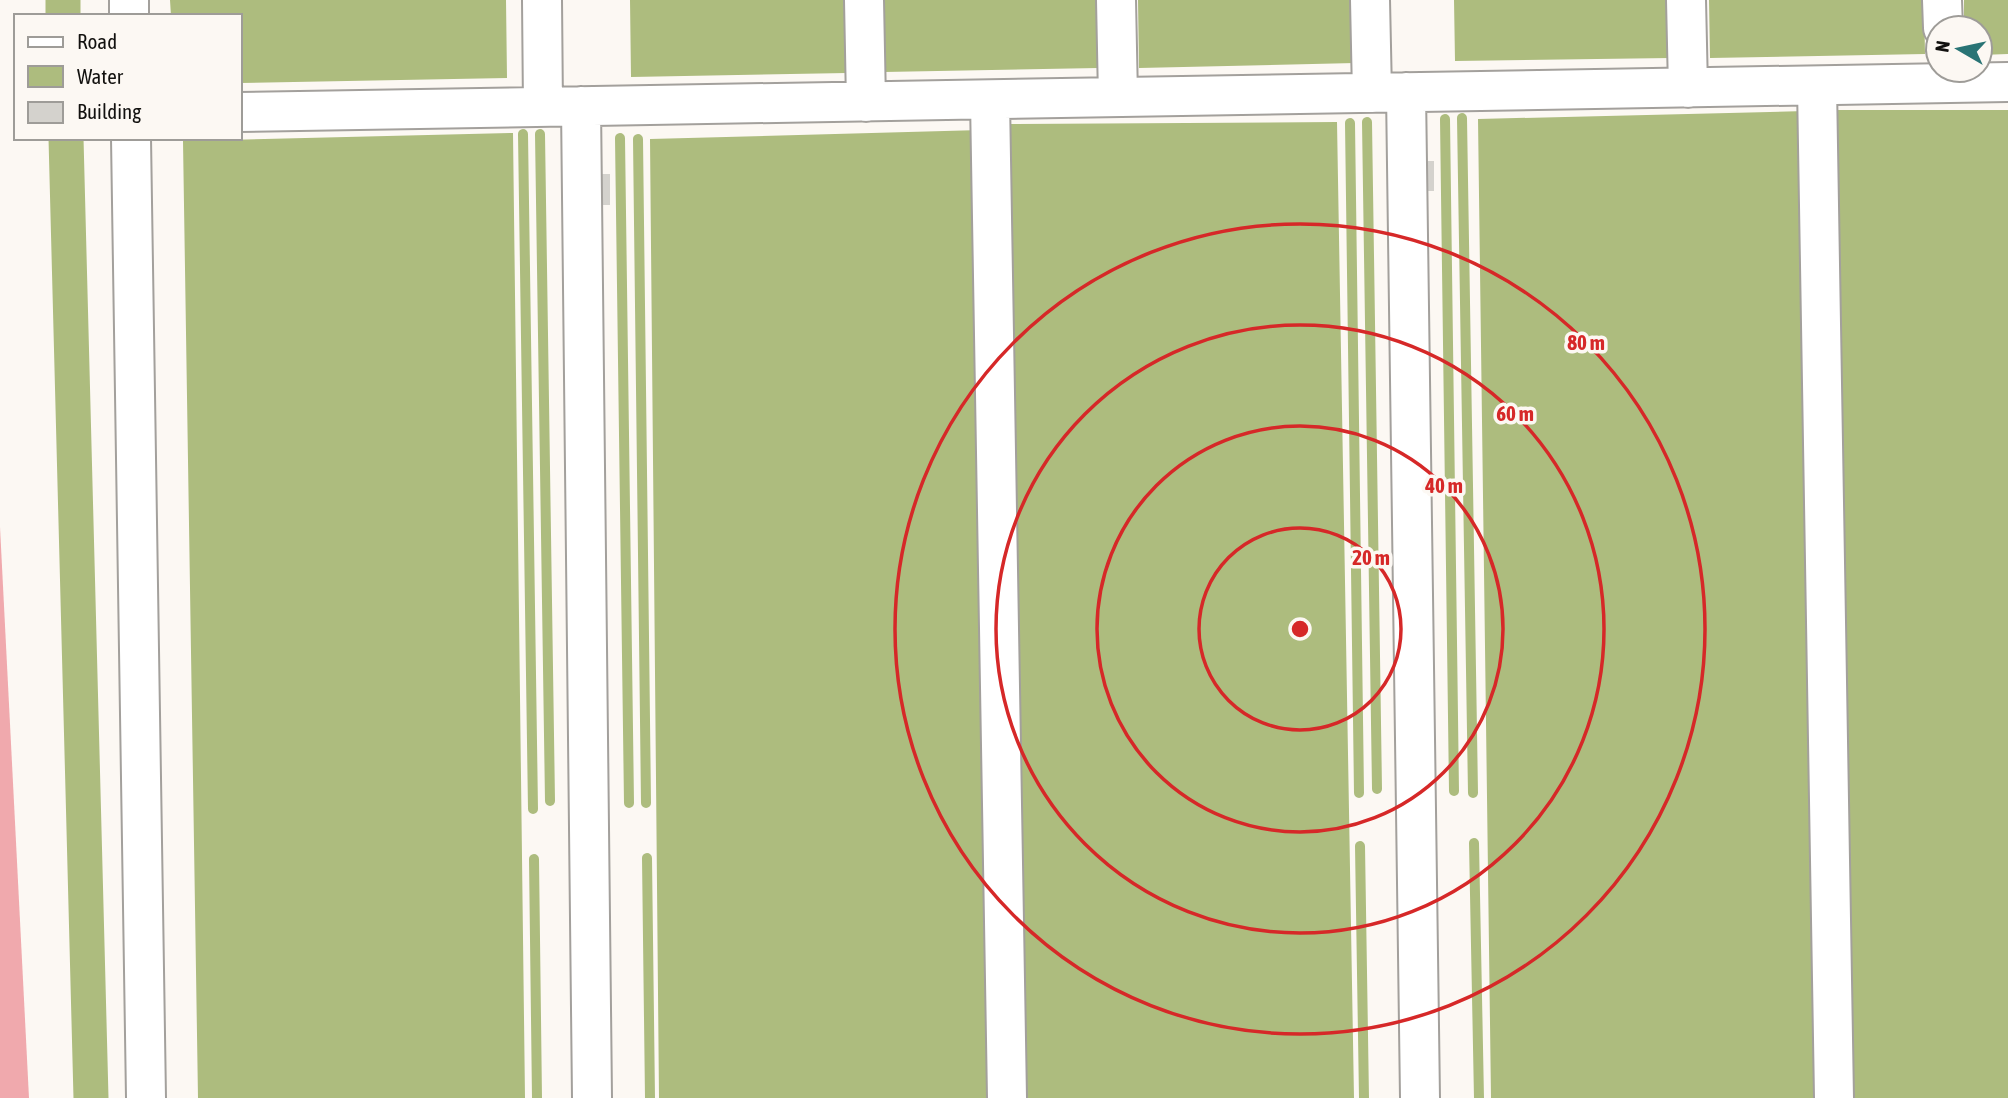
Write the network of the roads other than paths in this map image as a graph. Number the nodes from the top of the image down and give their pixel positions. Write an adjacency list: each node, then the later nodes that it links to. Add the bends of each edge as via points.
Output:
1 (542, 0): 14 (lane)
2 (864, 0): 12 (lane)
3 (1116, 0): 10 (lane)
4 (1370, 0): 9 (lane)
5 (1686, 0): 8 (lane)
6 (1924, 78): 7 (lane)
7 (1817, 86): 8 (lane); 21 (lane)
8 (1688, 88): 9 (lane)
9 (1389, 93): 10 (lane); 20 (lane)
10 (1118, 97): 11 (lane)
11 (990, 100): 12 (lane); 19 (lane)
12 (866, 102): 13 (lane)
13 (581, 106): 14 (lane); 18 (lane)
14 (543, 107): 15 (lane)
15 (242, 112)
16 (131, 140): 17 (lane)
17 (146, 1098)
18 (592, 1098)
19 (1007, 1098)
20 (1420, 1098)
21 (1834, 1098)

